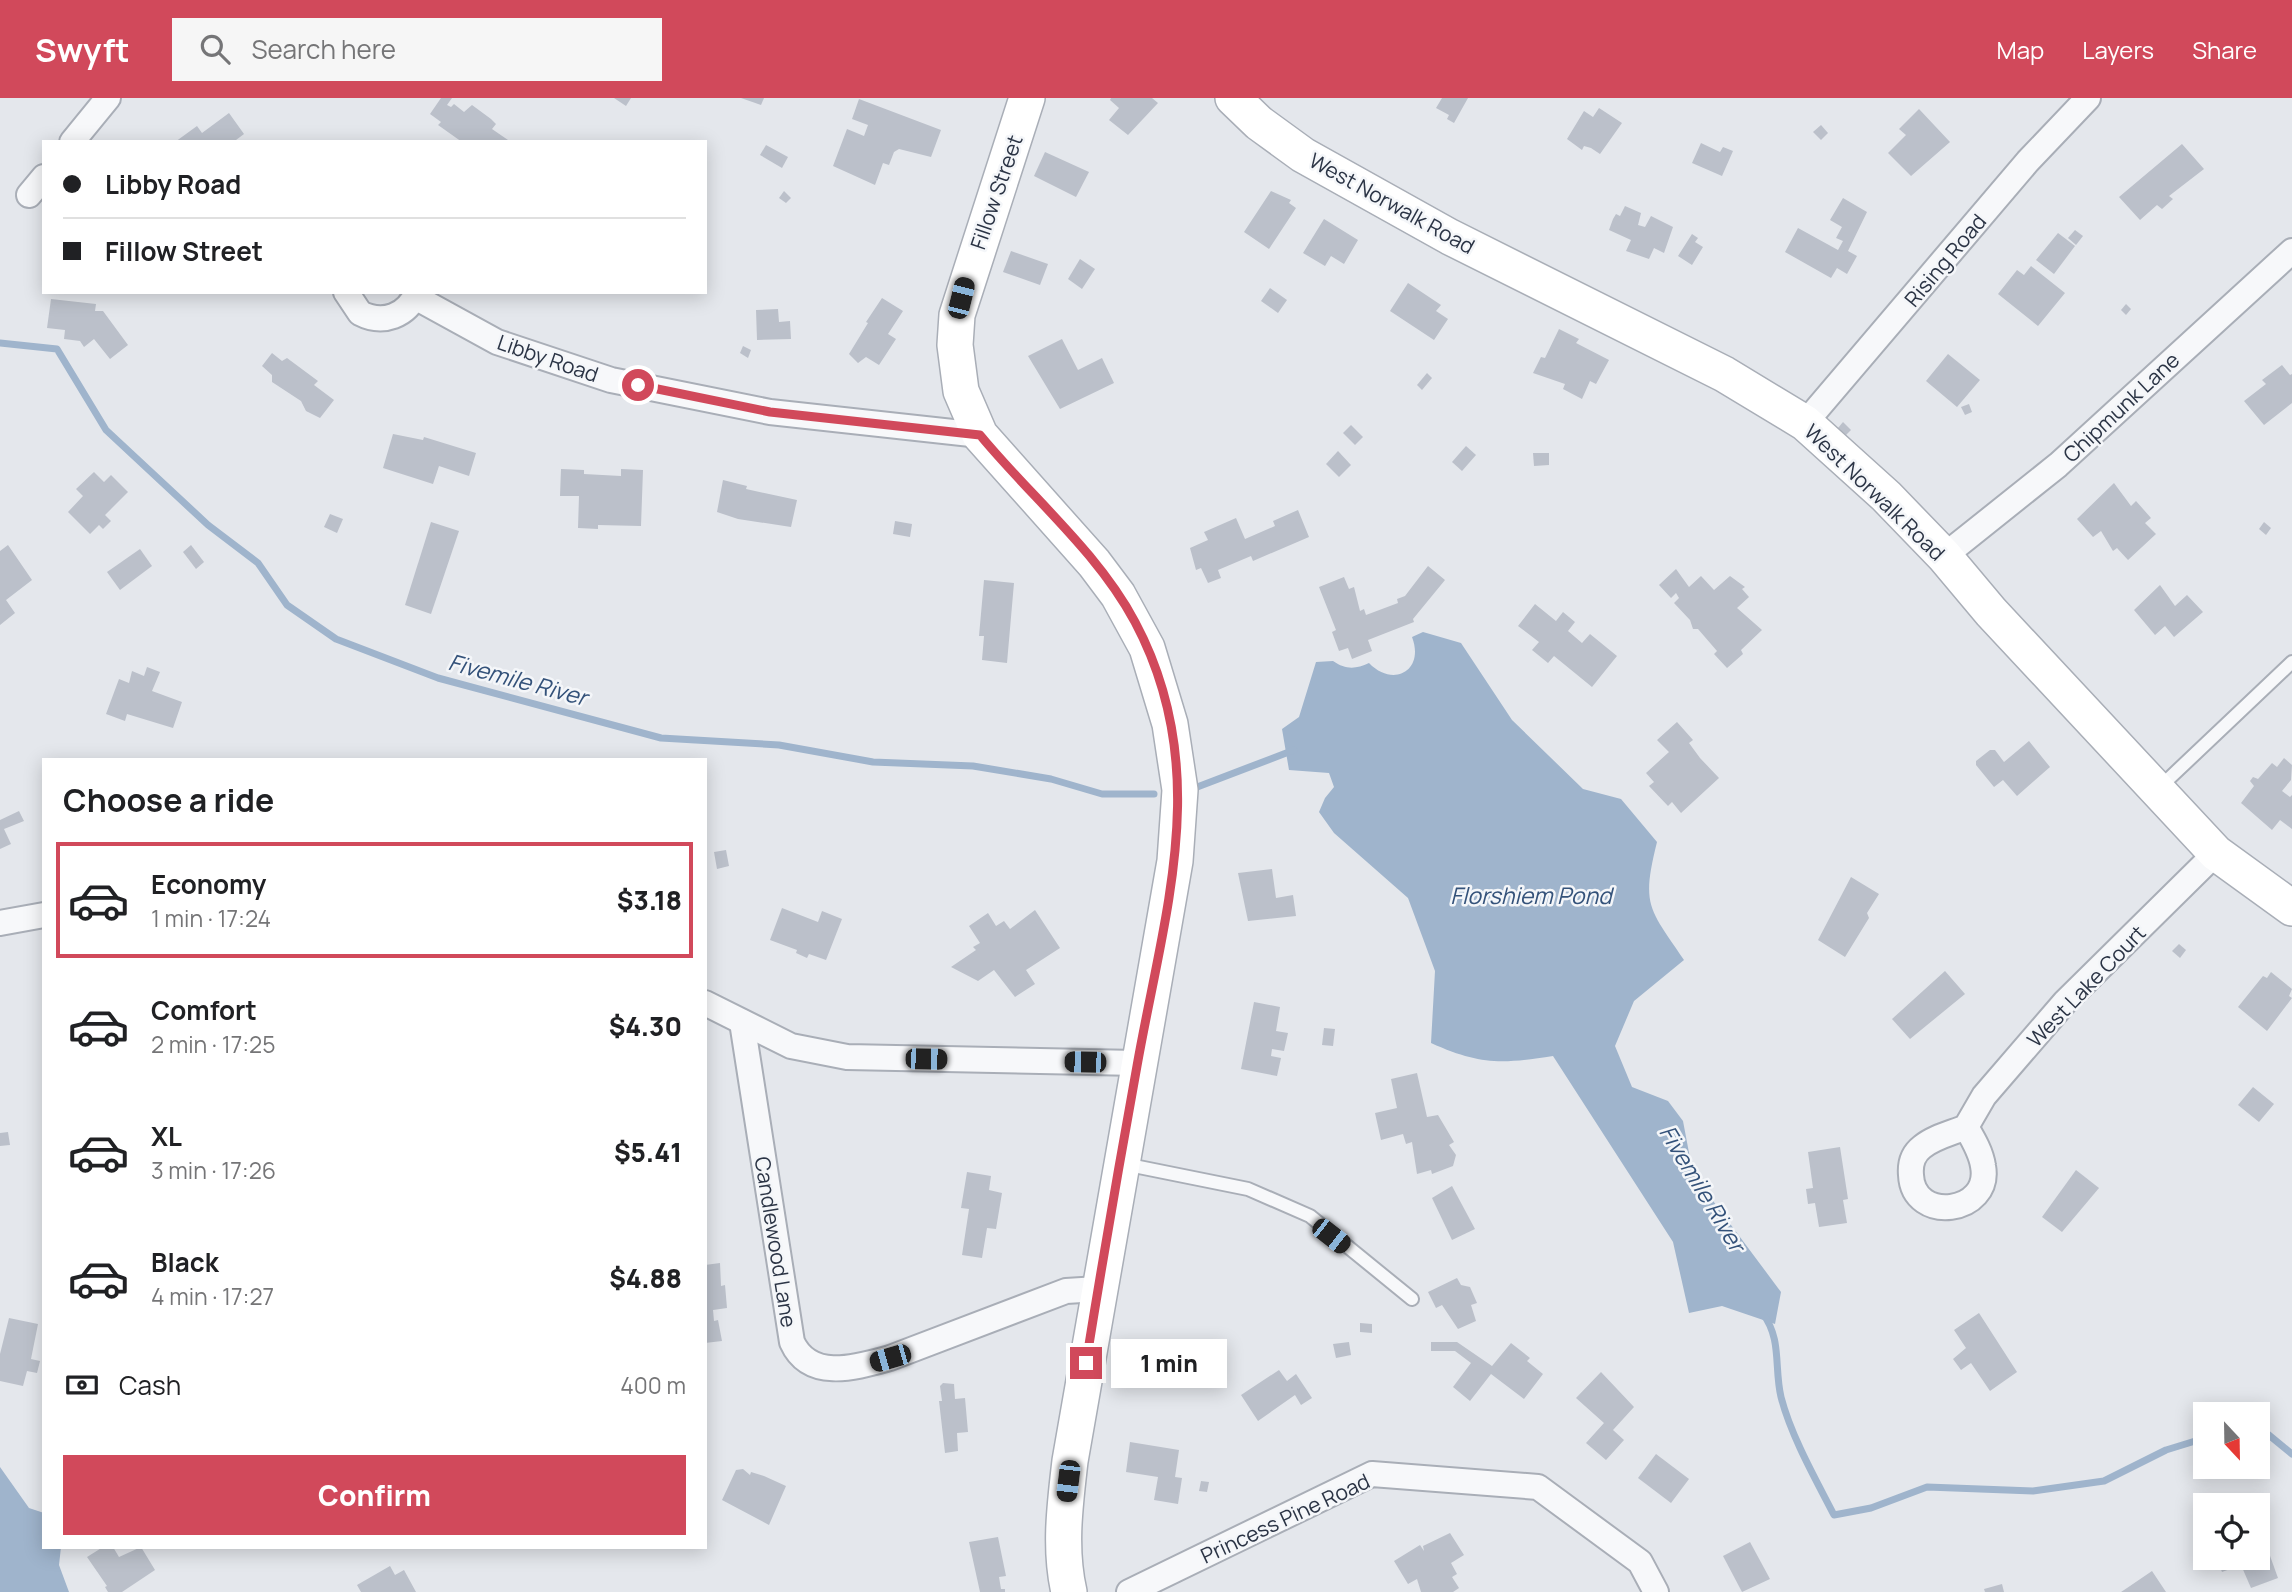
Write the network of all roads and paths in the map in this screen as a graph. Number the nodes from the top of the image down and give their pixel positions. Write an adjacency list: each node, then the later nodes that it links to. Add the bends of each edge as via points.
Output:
1 (108, 98): 5 (street)
2 (1027, 98): 10 (main road, Fillow Street, via 957,315 955,345 961,391)
3 (1233, 98): 9 (main road, West Norwalk Road, via 1303,155 1450,237 1724,374)
4 (2088, 98): 9 (street, Rising Road, via 2028,161)
5 (74, 140)
6 (2292, 251): 11 (street, Chipmunk Lane, via 2058,466)
7 (347, 294): 8 (street, Libby Road, via 360,313 379,319 403,312)
8 (416, 295): 10 (street, Libby Road, via 497,342 611,380 770,412)
9 (1805, 422): 11 (main road, West Norwalk Road)
10 (980, 435): 20 (main road, Fillow Street, via 1118,595 1147,648 1170,724 1180,790 1175,861)
11 (1944, 556): 13 (main road, West Norwalk Road, via 1990,612)
12 (2292, 662): 13 (lane)
13 (2158, 789): 14 (main road, West Norwalk Road)
14 (2216, 853): 15 (main road, West Norwalk Road); 21 (street, West Lake Court, via 2065,1002 1984,1096)
15 (2292, 908)
16 (42, 915): 17 (street)
17 (0, 923)
18 (707, 1004): 19 (street)
19 (743, 1022): 20 (street, via 791,1046 847,1057); 23 (street, Candlewood Lane, via 792,1342 804,1359 829,1369 860,1367 1066,1291)
20 (1137, 1063): 22 (main road, Fillow Street)
21 (1966, 1127)
22 (1120, 1163): 23 (main road, Fillow Street); 24 (lane, via 1248,1189 1310,1216)
23 (1098, 1289): 25 (main road, Fillow Street, via 1063,1521)
24 (1412, 1299)
25 (1069, 1592)
26 (1129, 1592): 27 (street, Princess Pine Road, via 1372,1474 1538,1487 1640,1562)
27 (1656, 1592)

